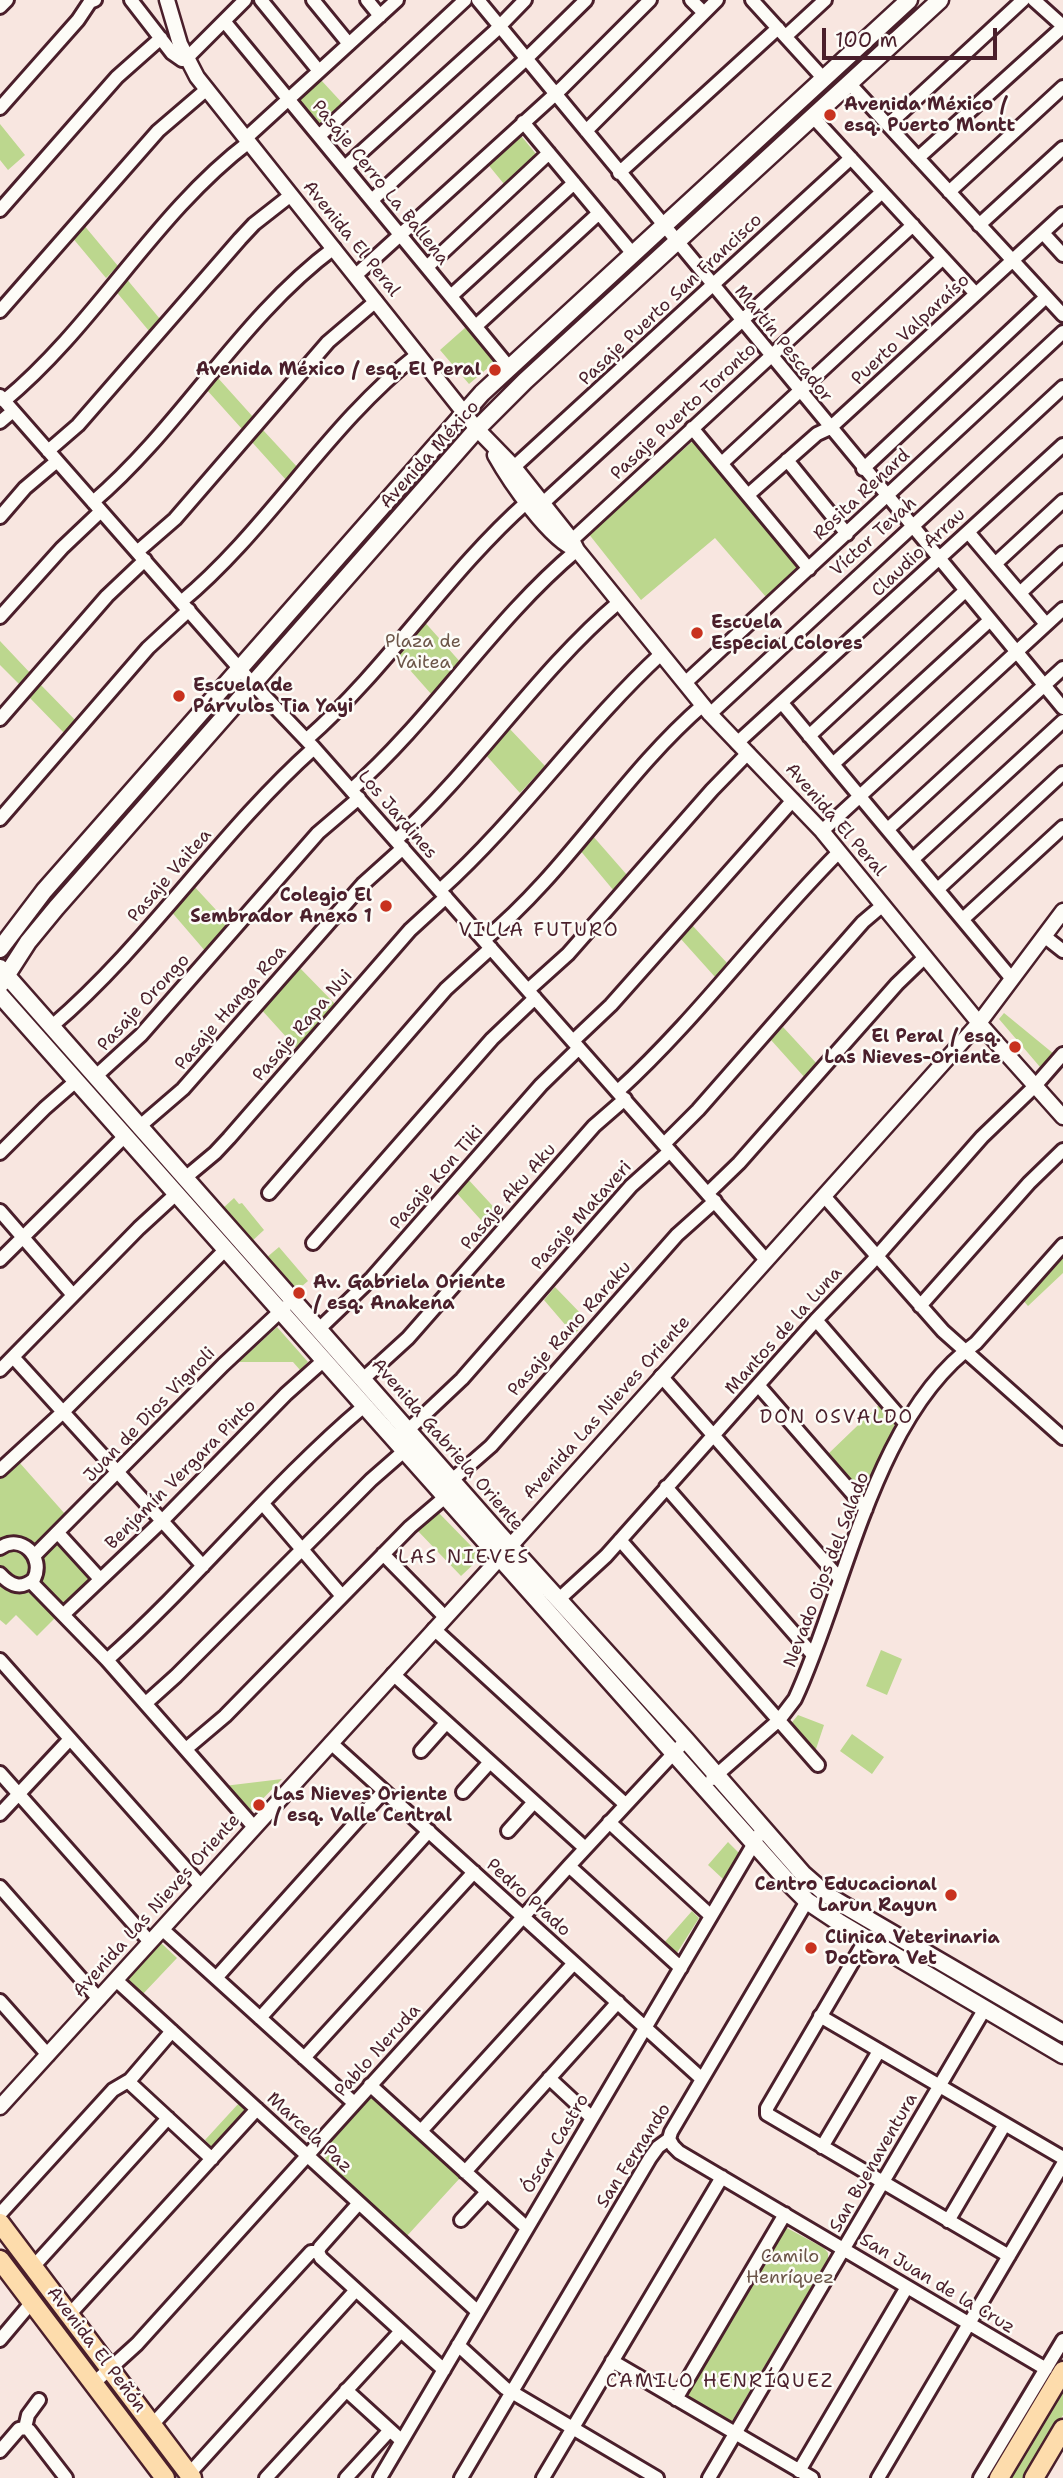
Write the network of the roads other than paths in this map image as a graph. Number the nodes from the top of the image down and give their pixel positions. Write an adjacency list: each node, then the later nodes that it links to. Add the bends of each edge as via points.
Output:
1 (6, 0): 23 (street)
2 (131, 0): 30 (street, Avenida El Peral)
3 (167, 0): 32 (street, Avenida El Peral)
4 (245, 0): 26 (street)
5 (261, 0): 34 (street)
6 (313, 0): 31 (street)
7 (367, 0): 25 (street)
8 (397, 0): 25 (street)
9 (465, 0): 46 (street)
10 (478, 0): 27 (street, Martín Pescador)
11 (525, 0): 27 (street)
12 (586, 0): 33 (street)
13 (650, 0): 39 (street)
14 (691, 0): 24 (street)
15 (717, 0): 24 (street)
16 (752, 0): 29 (street)
17 (909, 0): 35 (main road, Avenida México)
18 (940, 0): 36 (main road, Avenida México)
19 (1023, 0): 44 (street)
20 (1034, 0): 28 (street)
21 (90, 1): 41 (street)
22 (818, 2): 29 (street)
23 (0, 8)
24 (704, 13): 45 (street)
25 (380, 16): 31 (street)
26 (224, 21): 32 (street); 40 (street, Pasaje Cerro La Ballena)
27 (499, 26): 33 (street, Martín Pescador); 52 (street)
28 (1063, 27): 51 (street)
29 (782, 32): 35 (street); 53 (street)
30 (161, 38): 32 (street, Avenida El Peral, via 175,56); 59 (street, via 117,76)
31 (349, 44): 34 (street)
32 (186, 59): 38 (street, Avenida El Peral)
33 (526, 59): 39 (street, Martín Pescador); 58 (street)
34 (319, 71): 40 (street)
35 (824, 79): 64 (main road, Avenida México)
36 (849, 83): 42 (main road, Avenida México); 44 (street)
37 (1063, 86): 56 (street)
38 (207, 89): 47 (street, Avenida El Peral); 80 (street, via 158,131)
39 (554, 93): 43 (street); 45 (street, Martín Pescador)
40 (288, 99): 46 (street, Pasaje Cerro La Ballena); 47 (street)
41 (0, 108)
42 (813, 117): 50 (street); 67 (main road, Avenida México)
43 (523, 122): 49 (street); 66 (street)
44 (888, 125): 51 (street)
45 (586, 131): 53 (street, Martín Pescador)
46 (319, 136): 52 (street, Pasaje Cerro La Ballena)
47 (247, 140): 57 (street, Avenida El Peral); 90 (street, via 204,180 43,365)
48 (1063, 148): 63 (street)
49 (549, 153): 54 (street); 73 (street)
50 (851, 158): 55 (street); 75 (street, Pasaje Puerto San Francisco)
51 (918, 158): 56 (street)
52 (345, 167): 58 (street, Pasaje Cerro La Ballena)
53 (620, 173): 64 (street, Martín Pescador)
54 (574, 183): 60 (street); 77 (street)
55 (882, 192): 62 (street); 82 (street)
56 (949, 192): 63 (street)
57 (291, 195): 68 (street, Avenida El Peral); 99 (street, via 240,239)
58 (372, 200): 66 (street, Pasaje Cerro La Ballena)
59 (0, 210)
60 (599, 213): 69 (street); 83 (street)
61 (1063, 214): 65 (street, Puerto Valparaíso)
62 (913, 225): 71 (street); 86 (street, Pasaje Puerto Toronto)
63 (979, 225): 72 (street)
64 (663, 226): 67 (street, Martín Pescador); 69 (main road, Avenida México)
65 (1043, 233): 70 (street); 72 (street, Puerto Valparaíso)
66 (400, 234): 73 (street, Pasaje Cerro La Ballena); 74 (street)
67 (676, 242): 75 (street, Martín Pescador); 96 (main road, Avenida México)
68 (334, 248): 74 (street, Avenida El Peral); 109 (street, via 291,283)
69 (633, 254): 87 (main road, Avenida México)
70 (1063, 255)
71 (943, 258): 76 (street); 89 (street)
72 (1013, 261): 76 (street, Puerto Valparaíso); 78 (street)
73 (427, 267): 77 (street, Pasaje Cerro La Ballena)
74 (356, 275): 79 (street, Avenida El Peral)
75 (712, 285): 82 (street, Martín Pescador); 102 (street, Pasaje Puerto San Francisco)
76 (976, 294): 95 (street, Puerto Valparaíso)
77 (451, 296): 83 (street, Pasaje Cerro La Ballena)
78 (1046, 297): 81 (street); 103 (street)
79 (376, 301): 85 (street, Avenida El Peral); 116 (street, via 328,342)
80 (0, 311)
81 (1063, 315)
82 (742, 321): 86 (street, Martín Pescador); 108 (street)
83 (476, 326): 87 (street, Pasaje Cerro La Ballena)
84 (1063, 332): 105 (street, Rosita Renard)
85 (418, 354): 92 (street, Avenida El Peral); 123 (street, via 374,391)
86 (770, 356): 89 (street, Martín Pescador); 94 (street, Pasaje Puerto Toronto)
87 (509, 367): 92 (main road, Avenida México)
88 (1063, 387): 111 (street, Víctor Tevah)
89 (799, 391): 95 (street, Martín Pescador); 101 (street)
90 (2, 398): 91 (street, Los Jardines)
91 (13, 411): 93 (street); 99 (street, Los Jardines)
92 (464, 413): 96 (street, Avenida El Peral); 130 (main road, Avenida México)
93 (0, 422)
94 (692, 428): 101 (street); 114 (street, Pasaje Puerto Toronto)
95 (830, 428): 100 (street, Puerto Valparaíso); 103 (street, Martín Pescador)
96 (477, 429): 97 (street, Avenida El Peral); 133 (main road, Avenida México)
97 (488, 443): 102 (street, Avenida El Peral); 107 (street, Avenida El Peral)
98 (1063, 445): 112 (street, Claudio Arrau)
99 (52, 456): 109 (street, Los Jardines); 110 (street)
100 (787, 460): 104 (street, Puerto Valparaíso); 113 (street)
101 (722, 463): 104 (street)
102 (514, 467): 108 (street, Avenida El Peral)
103 (863, 469): 105 (street, Martín Pescador)
104 (748, 495): 119 (street)
105 (887, 497): 111 (street, Martín Pescador); 113 (street, Rosita Renard)
106 (1063, 501): 118 (street)
107 (527, 502): 114 (street, Avenida El Peral, via 565,546); 141 (street, Pasaje Vaitea, via 487,539)
108 (543, 503): 114 (street, Avenida El Peral)
109 (97, 506): 116 (street, Los Jardines); 125 (street)
110 (0, 517)
111 (911, 527): 117 (street, Martín Pescador); 137 (street, Víctor Tevah)
112 (968, 531): 117 (street, Claudio Arrau); 118 (street)
113 (847, 534): 119 (street, Rosita Renard)
114 (575, 545): 122 (street, Avenida El Peral); 145 (street, Pasaje Orongo)
115 (1063, 553): 121 (street)
116 (141, 556): 123 (street, Los Jardines); 138 (street)
117 (938, 559): 120 (street, Martín Pescador); 135 (street, Claudio Arrau)
118 (995, 564): 121 (street)
119 (809, 569): 132 (street, Rosita Renard)
120 (965, 591): 126 (street, Martín Pescador); 140 (street)
121 (1020, 593): 127 (street)
122 (619, 602): 129 (street, Avenida El Peral); 152 (street, Pasaje Hanga Roa, via 584,634)
123 (185, 606): 130 (street, Los Jardines); 148 (street)
124 (1063, 609): 127 (street)
125 (0, 617)
126 (989, 621): 128 (street, Martín Pescador); 143 (street)
127 (1046, 624): 128 (street)
128 (1016, 652): 134 (street, Martín Pescador); 146 (street)
129 (661, 654): 132 (street, Avenida El Peral); 156 (street, Pasaje Rapa Nui)
130 (240, 668): 133 (street, Los Jardines); 162 (main road, Avenida México, via 44,891)
131 (1063, 668): 134 (street)
132 (685, 683): 137 (street, Avenida El Peral)
133 (253, 684): 141 (street, Los Jardines); 165 (main road, Avenida México)
134 (1044, 686): 136 (street, Martín Pescador); 150 (street)
135 (782, 703): 140 (street); 142 (street, Claudio Arrau)
136 (1063, 708)
137 (706, 709): 142 (street, Avenida El Peral); 161 (street, Víctor Tevah, via 663,743)
138 (0, 719)
139 (1063, 721): 154 (street)
140 (809, 736): 143 (street)
141 (310, 743): 145 (street, Los Jardines); 170 (street, Pasaje Vaitea, via 97,985)
142 (742, 748): 147 (street, Avenida El Peral); 167 (street, Claudio Arrau, via 712,789)
143 (833, 764): 146 (street)
144 (1063, 774): 155 (street)
145 (355, 794): 152 (street, Los Jardines); 173 (street, Pasaje Orongo, via 141,1035)
146 (860, 796): 150 (street); 151 (street)
147 (793, 800): 151 (street, Avenida El Peral); 171 (street, Pasaje Kon Tiki)
148 (0, 819)
149 (1063, 827): 159 (street)
150 (888, 830): 154 (street)
151 (821, 831): 153 (street, Avenida El Peral)
152 (399, 844): 156 (street, Los Jardines); 178 (street, Pasaje Hanga Roa, via 183,1089)
153 (839, 852): 157 (street, Avenida El Peral); 176 (street, Pasaje Aku Aku)
154 (913, 859): 155 (street)
155 (937, 889): 159 (street)
156 (443, 894): 161 (street, Los Jardines); 183 (street, Pasaje Rapa Nui, via 229,1138)
157 (883, 905): 164 (street, Avenida El Peral); 180 (street, Pasaje Mataveri, via 863,922)
158 (1063, 911): 160 (street, Avenida Las Nieves Oriente)
159 (963, 919): 166 (street)
160 (1044, 936): 163 (street); 166 (street, Avenida Las Nieves Oriente)
161 (488, 944): 167 (street, Los Jardines); 184 (street, Víctor Tevah)
162 (0, 949)
163 (1063, 951)
164 (925, 957): 169 (street, Avenida El Peral); 187 (street, Pasaje Rano Raraku)
165 (2, 976): 170 (main road, Avenida Gabriela Oriente)
166 (1012, 979): 169 (street, Avenida Las Nieves Oriente)
167 (532, 994): 171 (street, Los Jardines); 190 (street, Claudio Arrau)
168 (0, 995): 174 (main road, Avenida Gabriela Oriente)
169 (979, 1023): 175 (street, Avenida El Peral); 186 (street, Avenida Las Nieves Oriente)
170 (52, 1026): 173 (main road, Avenida Gabriela Oriente)
171 (576, 1044): 176 (street, Los Jardines); 201 (street, Pasaje Kon Tiki, via 372,1278)
172 (1063, 1054): 175 (street, Mantos de la Luna)
173 (96, 1076): 178 (main road, Avenida Gabriela Oriente)
174 (76, 1081): 179 (main road, Avenida Gabriela Oriente); 182 (street)
175 (1035, 1086): 177 (street, Avenida El Peral); 193 (street, Mantos de la Luna, via 996,1121)
176 (621, 1095): 180 (street, Los Jardines); 207 (street, Pasaje Aku Aku, via 408,1338)
177 (1063, 1117)
178 (140, 1126): 183 (main road, Avenida Gabriela Oriente)
179 (125, 1136): 185 (main road, Avenida Gabriela Oriente); 189 (street)
180 (667, 1147): 187 (street, Los Jardines); 212 (street, Pasaje Mataveri, via 462,1379)
181 (1063, 1150): 198 (street)
182 (0, 1153)
183 (185, 1178): 197 (main road, Avenida Gabriela Oriente)
184 (269, 1193)
185 (176, 1194): 192 (main road, Avenida Gabriela Oriente); 196 (street)
186 (824, 1196): 193 (street); 194 (street, Avenida Las Nieves Oriente)
187 (711, 1197): 194 (street, Los Jardines); 218 (street, Pasaje Rano Raraku, via 491,1446)
188 (0, 1211): 189 (street)
189 (23, 1237): 195 (street); 196 (street)
190 (313, 1243)
191 (1063, 1244): 202 (street, Nevado Ojos del Salado, via 976,1343)
192 (225, 1250): 199 (main road, Avenida Gabriela Oriente); 210 (street)
193 (876, 1256): 198 (street); 200 (street, Mantos de la Luna)
194 (766, 1260): 206 (street, Avenida Las Nieves Oriente)
195 (0, 1261)
196 (72, 1294): 203 (street)
197 (293, 1299): 199 (street, Juan de Dios Vignoli); 201 (main road, Avenida Gabriela Oriente)
198 (920, 1306): 202 (street)
199 (279, 1311): 204 (main road, Avenida Gabriela Oriente); 217 (street, Juan de Dios Vignoli)
200 (816, 1321): 208 (street, Mantos de la Luna); 211 (street)
201 (319, 1329): 207 (main road, Avenida Gabriela Oriente)
202 (963, 1350): 211 (street, Nevado Ojos del Salado); 213 (street)
203 (13, 1357): 205 (street); 210 (street)
204 (323, 1361): 209 (main road, Avenida Gabriela Oriente); 223 (street, Benjamín Vergara Pinto)
205 (0, 1370)
206 (661, 1376): 214 (street); 226 (street, Avenida Las Nieves Oriente)
207 (363, 1379): 212 (main road, Avenida Gabriela Oriente)
208 (758, 1385): 214 (street, Mantos de la Luna); 222 (street)
209 (363, 1407): 215 (main road, Avenida Gabriela Oriente); 221 (street)
210 (64, 1412): 216 (street); 217 (street)
211 (905, 1423): 222 (street, Nevado Ojos del Salado)
212 (408, 1430): 218 (main road, Avenida Gabriela Oriente)
213 (1061, 1430)
214 (713, 1435): 219 (street, Mantos de la Luna); 235 (street)
215 (403, 1452): 220 (main road, Avenida Gabriela Oriente); 228 (street)
216 (0, 1470)
217 (119, 1473): 223 (street); 224 (street, Juan de Dios Vignoli)
218 (452, 1480): 226 (main road, Avenida Gabriela Oriente)
219 (666, 1488): 225 (street, Mantos de la Luna); 242 (street)
220 (444, 1498): 229 (street); 231 (main road, Avenida Gabriela Oriente)
221 (263, 1504): 228 (street); 232 (street)
222 (866, 1508): 235 (street, Nevado Ojos del Salado)
223 (163, 1520): 232 (street); 234 (street, Benjamín Vergara Pinto)
224 (58, 1533): 230 (street, Juan de Dios Vignoli); 234 (street)
225 (620, 1540): 238 (street, Mantos de la Luna); 247 (street)
226 (510, 1545): 231 (street, Avenida Las Nieves Oriente); 238 (main road, Avenida Gabriela Oriente)
227 (0, 1548): 230 (street, via 18,1542)
228 (303, 1550): 237 (street); 246 (street)
229 (383, 1555): 237 (street); 240 (street)
230 (34, 1556): 236 (street, via 38,1570)
231 (498, 1559): 240 (street, Avenida Las Nieves Oriente); 254 (main road, Avenida Gabriela Oriente)
232 (203, 1566): 244 (street)
233 (0, 1574): 236 (street, via 17,1587)
234 (100, 1579): 239 (street, Benjamín Vergara Pinto)
235 (840, 1579): 242 (street, Nevado Ojos del Salado)
236 (31, 1582): 239 (street)
237 (342, 1596): 252 (street, via 239,1702)
238 (558, 1600): 250 (main road, Avenida Gabriela Oriente)
239 (64, 1615): 244 (street)
240 (445, 1617): 241 (street, Avenida Las Nieves Oriente)
241 (434, 1629): 245 (street, Avenida Las Nieves Oriente); 264 (street)
242 (813, 1655): 247 (street, Nevado Ojos del Salado, via 795,1699)
243 (0, 1660): 249 (street)
244 (107, 1660): 246 (street)
245 (393, 1674): 248 (street); 251 (street, Avenida Las Nieves Oriente)
246 (146, 1703): 252 (street)
247 (779, 1720): 256 (street); 258 (street, Nevado Ojos del Salado)
248 (446, 1723): 253 (street); 255 (street)
249 (70, 1739): 262 (street); 275 (street)
250 (686, 1740): 254 (street, Pablo Neruda); 258 (main road, Avenida Gabriela Oriente)
251 (331, 1743): 260 (street, Pedro Prado); 267 (street, Avenida Las Nieves Oriente)
252 (186, 1749): 267 (street)
253 (421, 1751)
254 (674, 1752): 259 (main road, Avenida Gabriela Oriente); 264 (street, Pablo Neruda)
255 (490, 1762): 261 (street); 263 (street)
256 (818, 1765)
257 (0, 1773): 262 (street)
258 (717, 1775): 259 (street, Nevado Ojos del Salado); 268 (main road, Avenida Gabriela Oriente)
259 (704, 1787): 271 (main road, Avenida Gabriela Oriente)
260 (384, 1791): 269 (street, Pedro Prado); 285 (street)
261 (463, 1792)
262 (19, 1794): 265 (street); 282 (street)
263 (534, 1802): 270 (street); 272 (street)
264 (625, 1804): 266 (street, Pablo Neruda)
265 (0, 1814)
266 (609, 1822): 272 (street, Pablo Neruda); 278 (street)
267 (254, 1827): 275 (street, Avenida Las Nieves Oriente)
268 (763, 1828): 271 (street, Óscar Castro); 295 (main road, Avenida Gabriela Oriente, via 827,1895)
269 (429, 1831): 274 (street, Pedro Prado); 292 (street)
270 (508, 1831)
271 (754, 1843): 277 (main road, Avenida Gabriela Oriente); 278 (street, Óscar Castro)
272 (585, 1848): 273 (street, Pablo Neruda)
273 (569, 1866): 279 (street, Pablo Neruda); 284 (street)
274 (474, 1872): 279 (street, Pedro Prado); 299 (street)
275 (201, 1886): 280 (street, Avenida Las Nieves Oriente)
276 (0, 1887): 287 (street)
277 (807, 1901): 281 (main road, Avenida Gabriela Oriente); 301 (street, San Fernando)
278 (712, 1916): 284 (street, Óscar Castro)
279 (523, 1917): 283 (street, Pedro Prado); 303 (street, Pablo Neruda)
280 (162, 1929): 282 (street, Avenida Las Nieves Oriente); 285 (street)
281 (866, 1939): 290 (main road, Avenida Gabriela Oriente); 291 (street)
282 (150, 1942): 286 (street, Avenida Las Nieves Oriente)
283 (574, 1963): 289 (street, Pedro Prado); 311 (street)
284 (681, 1968): 293 (street, Óscar Castro)
285 (216, 1978): 292 (street)
286 (116, 1980): 287 (street, Avenida Las Nieves Oriente); 294 (street, Marcela Paz)
287 (99, 1998): 297 (street, Avenida Las Nieves Oriente)
288 (0, 2001): 297 (street)
289 (618, 2003): 293 (street, Pedro Prado); 300 (street)
290 (984, 2010): 298 (main road, Avenida Gabriela Oriente); 304 (street, San Buenaventura)
291 (820, 2016): 296 (street); 313 (street, via 766,2112)
292 (260, 2018): 299 (street)
293 (645, 2028): 301 (street, Pedro Prado); 309 (street, Óscar Castro)
294 (172, 2031): 302 (street); 307 (street, Marcela Paz)
295 (1063, 2033)
296 (879, 2051): 304 (street); 313 (street)
297 (48, 2055): 306 (street, Avenida Las Nieves Oriente)
298 (1063, 2055)
299 (304, 2058): 305 (street)
300 (549, 2078): 309 (street); 318 (street)
301 (702, 2079): 312 (street, San Fernando)
302 (130, 2080): 308 (street); 323 (street, via 113,2090)
303 (370, 2085): 305 (street, Pablo Neruda); 311 (street)
304 (939, 2086): 310 (street); 320 (street, San Buenaventura)
305 (354, 2103): 314 (street, Pablo Neruda)
306 (0, 2107)
307 (257, 2109): 314 (street, Marcela Paz); 316 (street)
308 (168, 2118): 316 (street); 333 (street)
309 (592, 2118): 328 (street, Óscar Castro)
310 (1005, 2124): 315 (street); 326 (street)
311 (421, 2131): 318 (street)
312 (670, 2139): 319 (street, San Juan de la Cruz, via 676,2150); 350 (street, San Fernando, via 650,2158)
313 (822, 2147): 320 (street)
314 (307, 2155): 322 (street, Marcela Paz); 345 (street, Pablo Neruda)
315 (1063, 2158)
316 (212, 2159): 338 (street)
317 (1063, 2164): 331 (street)
318 (465, 2172): 321 (street)
319 (722, 2177): 324 (street, San Juan de la Cruz); 344 (street)
320 (882, 2182): 326 (street); 329 (street, San Buenaventura)
321 (487, 2192): 325 (street); 328 (street)
322 (359, 2203): 330 (street); 337 (street, Marcela Paz)
323 (0, 2214)
324 (785, 2214): 329 (street, San Juan de la Cruz); 351 (street)
325 (461, 2220)
326 (948, 2221): 331 (street)
327 (0, 2223): 333 (main road, Avenida El Peñón)
328 (527, 2228): 337 (street, Óscar Castro)
329 (844, 2249): 334 (street, San Juan de la Cruz); 358 (street, San Buenaventura)
330 (318, 2252): 335 (street); 353 (street, via 311,2252)
331 (1009, 2256): 339 (street)
332 (0, 2260): 336 (main road, Avenida El Peñón)
333 (33, 2267): 338 (main road, Avenida El Peñón)
334 (907, 2287): 339 (street, San Juan de la Cruz); 361 (street)
335 (356, 2290): 340 (street); 362 (street)
336 (33, 2302): 341 (street); 348 (main road, Avenida El Peñón)
337 (478, 2312): 343 (street, Óscar Castro)
338 (69, 2315): 345 (main road, Avenida El Peñón)
339 (969, 2323): 347 (street, San Juan de la Cruz); 374 (street)
340 (401, 2331): 346 (street); 349 (street)
341 (0, 2340)
342 (1063, 2340): 347 (street)
343 (458, 2345): 346 (street, Óscar Castro); 350 (street)
344 (612, 2361): 351 (street); 355 (street)
345 (110, 2370): 348 (street, Pablo Neruda); 353 (main road, Avenida El Peñón)
346 (444, 2370): 359 (street, Óscar Castro)
347 (1055, 2370): 375 (street); 376 (main road)
348 (94, 2383): 365 (main road, Avenida El Peñón)
349 (346, 2390): 357 (street); 366 (street)
350 (512, 2393): 355 (street); 369 (street, San Fernando)
351 (677, 2399): 358 (street)
352 (38, 2400): 354 (street)
353 (152, 2425): 362 (main road, Avenida El Peñón)
354 (25, 2428): 360 (street); 364 (street)
355 (572, 2428): 370 (street); 371 (street)
356 (1063, 2429): 363 (main road)
357 (390, 2430): 359 (street); 367 (street)
358 (735, 2433): 361 (street); 372 (street, San Buenaventura)
359 (402, 2441): 368 (street, Óscar Castro)
360 (0, 2451)
361 (799, 2470): 373 (street)
362 (191, 2476)
363 (1040, 2476)
364 (66, 2478)
365 (165, 2478)
366 (266, 2478)
367 (346, 2478)
368 (380, 2478)
369 (461, 2478)
370 (543, 2478)
371 (657, 2478)
372 (709, 2478)
373 (812, 2478)
374 (878, 2478)
375 (981, 2478)
376 (999, 2478)

